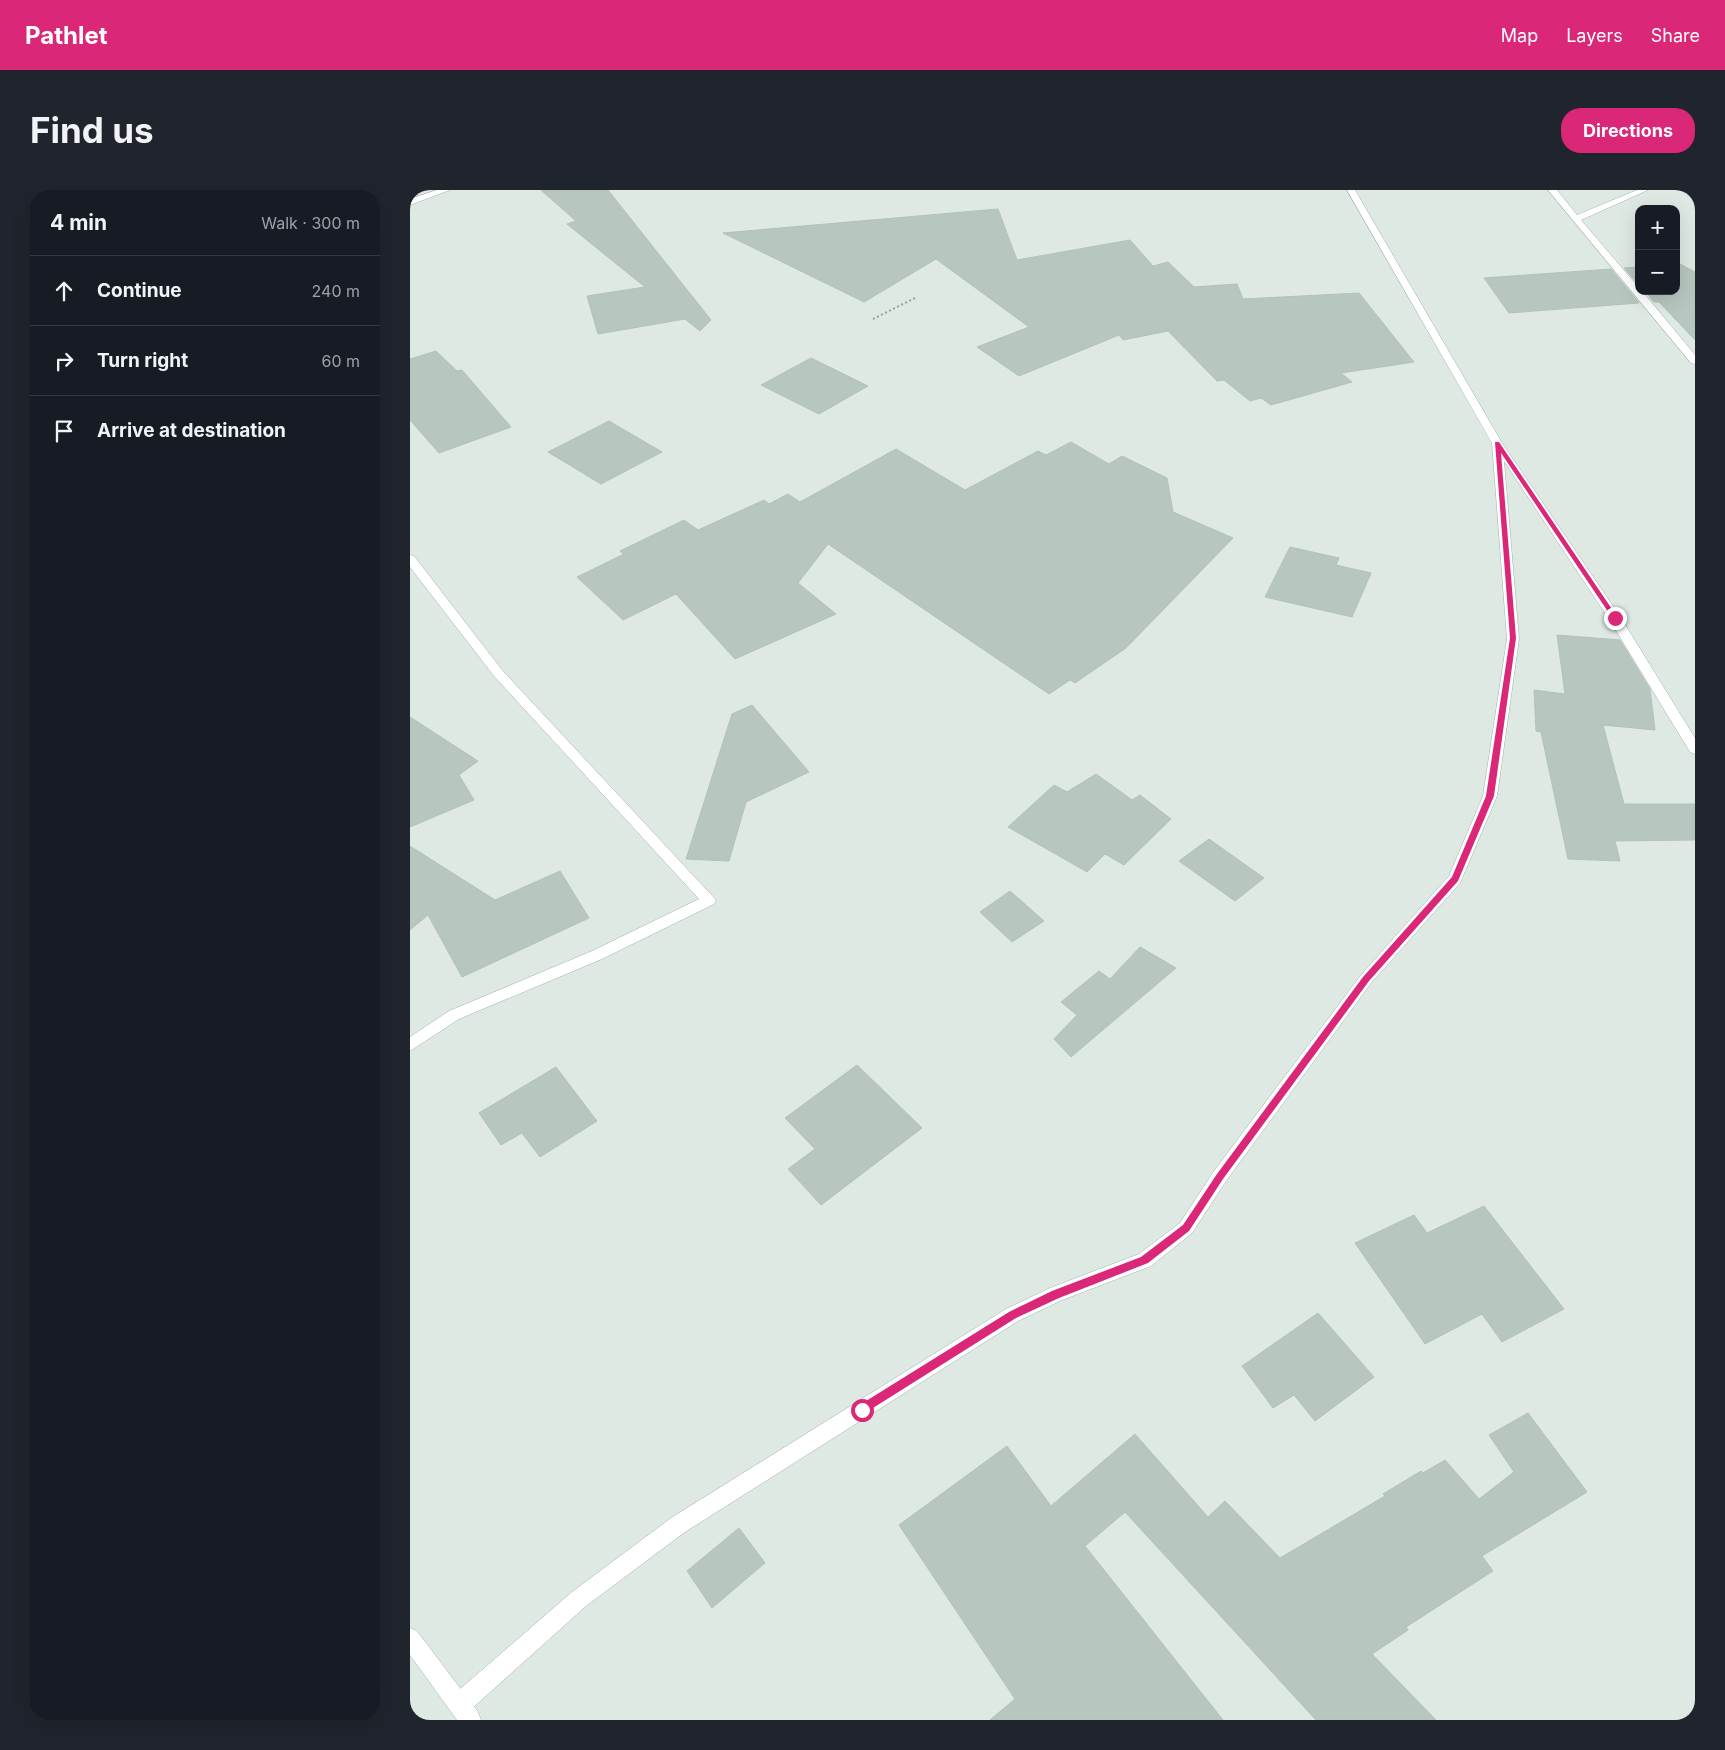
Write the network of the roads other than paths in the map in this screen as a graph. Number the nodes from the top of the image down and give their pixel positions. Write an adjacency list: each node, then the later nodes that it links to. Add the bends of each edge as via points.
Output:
1 (446, 190): 5 (street)
2 (1351, 190): 8 (street)
3 (1552, 190): 6 (street)
4 (1644, 190): 6 (street)
5 (410, 202)
6 (1575, 219): 7 (street)
7 (1695, 361)
8 (1497, 443): 10 (street, via 1615,618); 13 (street, via 1513,638 1490,796 1455,878 1366,979 1226,1168 1186,1228 1144,1260 1012,1315 678,1525 579,1599)
9 (410, 559): 11 (street, via 498,673 709,900 598,955 454,1015)
10 (1695, 749)
11 (410, 1045)
12 (410, 1638): 13 (street)
13 (465, 1712)

